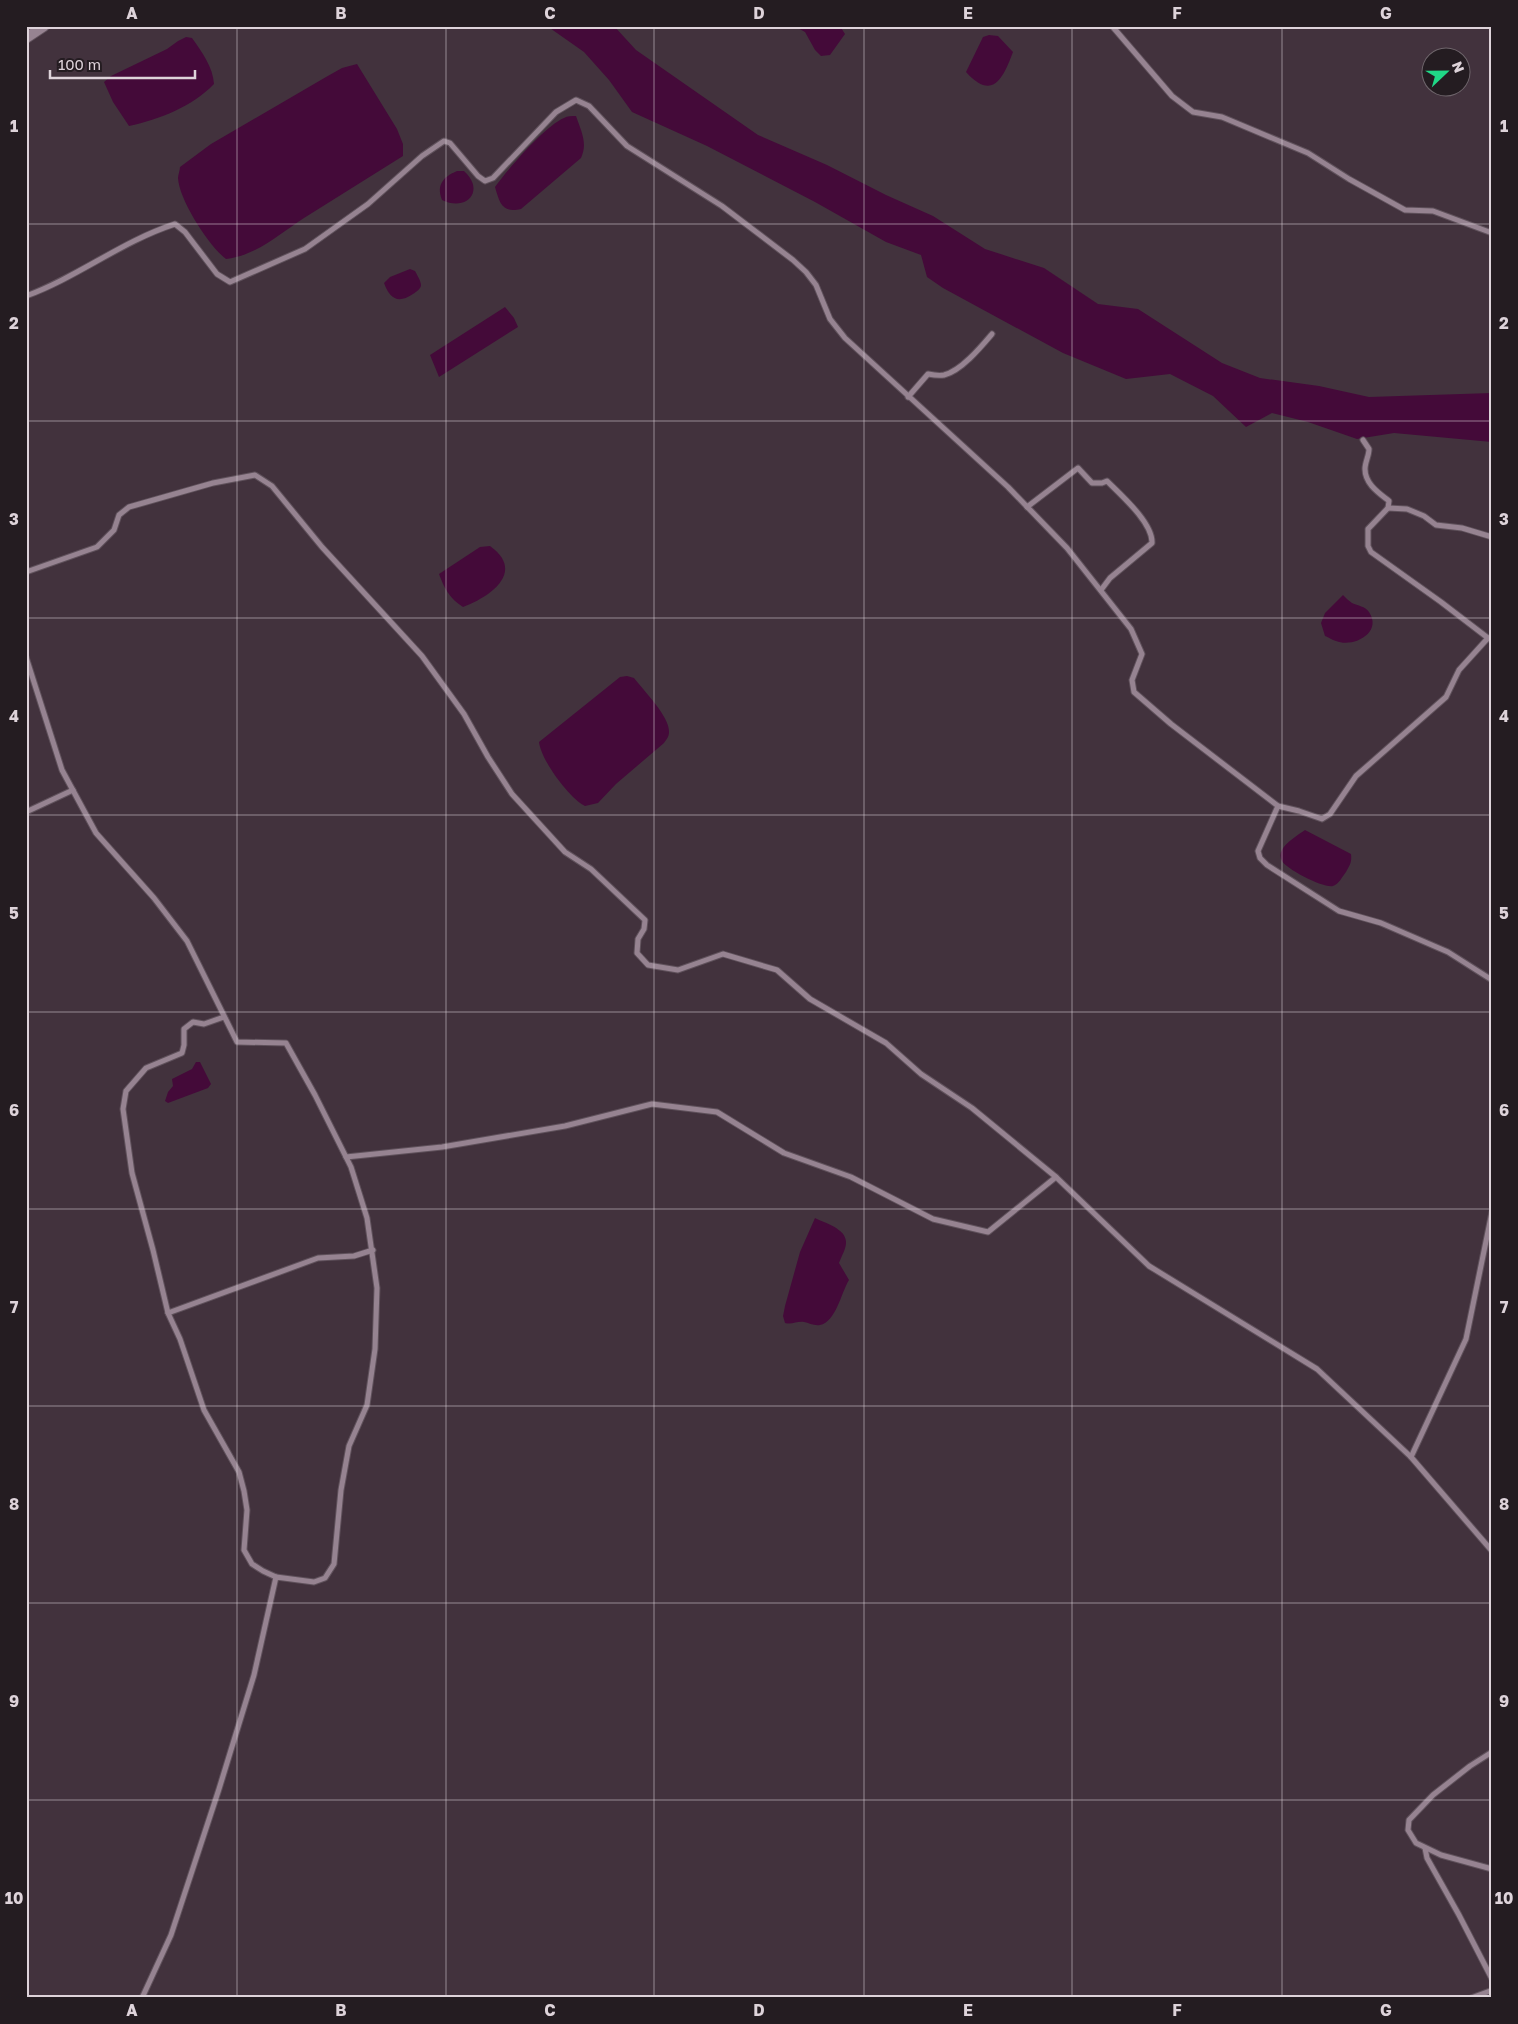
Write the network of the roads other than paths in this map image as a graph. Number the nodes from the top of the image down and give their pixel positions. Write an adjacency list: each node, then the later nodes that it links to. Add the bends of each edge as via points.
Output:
1 (44, 26): 3 (main road)
2 (1112, 26): 4 (street, via 1172,96 1193,112 1222,117 1308,153 1405,210 1433,211)
3 (26, 38)
4 (1492, 233)
5 (26, 296): 7 (street, via 50,288 153,231 174,224 186,232 217,274 230,282 305,249 368,204 444,141 450,143 478,176 485,181 493,178 556,112 576,100 589,106 627,146 722,206 794,260 816,286 830,319 845,338)
6 (992, 334): 7 (street, via 978,352 950,372 943,376 928,374)
7 (908, 397): 9 (street)
8 (1363, 440): 10 (street, via 1369,449 1365,470 1367,479 1388,501)
9 (1027, 507): 13 (street, via 1067,548); 13 (street, via 1078,468 1092,483 1107,481 1131,506 1145,524 1152,543 1110,578)
10 (1388, 508): 11 (street, via 1406,509 1436,524); 14 (street, via 1368,529 1371,552)
11 (1492, 537)
12 (26, 572): 22 (street, via 97,547 114,530 118,515 129,507 213,483 255,475 272,486 322,547 422,656 464,714 512,794 565,852 591,869 645,920 637,953 648,965 678,970 723,954 777,970 810,999 886,1043 920,1074 972,1108)
13 (1101, 590): 17 (street, via 1131,629 1142,654 1132,680 1134,692)
14 (1490, 639): 17 (street, via 1459,670 1446,697 1356,776 1330,814 1322,819)
15 (26, 657): 16 (street, via 62,770)
16 (72, 790): 18 (street); 20 (street, via 96,833 187,941)
17 (1278, 806): 19 (street, via 1258,851 1267,865 1339,911 1381,923 1448,952)
18 (26, 812)
19 (1492, 980)
20 (224, 1018): 21 (street, via 237,1042 286,1043); 25 (street, via 204,1024 193,1022 184,1029 182,1053 146,1068 126,1091 123,1109 132,1173)
21 (346, 1156): 22 (street, via 442,1147 565,1126 652,1104 717,1112 784,1153 851,1177 933,1218 988,1232); 24 (street, via 367,1218)
22 (1056, 1177): 26 (street, via 1149,1266 1317,1369)
23 (1492, 1212): 26 (street, via 1466,1339)
24 (372, 1250): 25 (street, via 354,1256 318,1258); 28 (street, via 377,1288 374,1349 367,1405 349,1446 334,1564 325,1578 314,1582)
25 (168, 1313): 28 (street, via 204,1410 238,1472 247,1510 244,1550 252,1564)
26 (1411, 1457): 27 (street)
27 (1492, 1551)
28 (276, 1576): 34 (street, via 254,1675 219,1789 171,1935)
29 (1492, 1752): 30 (street, via 1433,1795 1410,1820 1408,1830 1416,1843)
30 (1425, 1848): 31 (street, via 1441,1856); 32 (street, via 1427,1858)
31 (1492, 1869)
32 (1492, 1979)
33 (1491, 1990): 35 (street); 36 (street)
34 (142, 1998)
35 (1471, 1998)
36 (1490, 1998)

